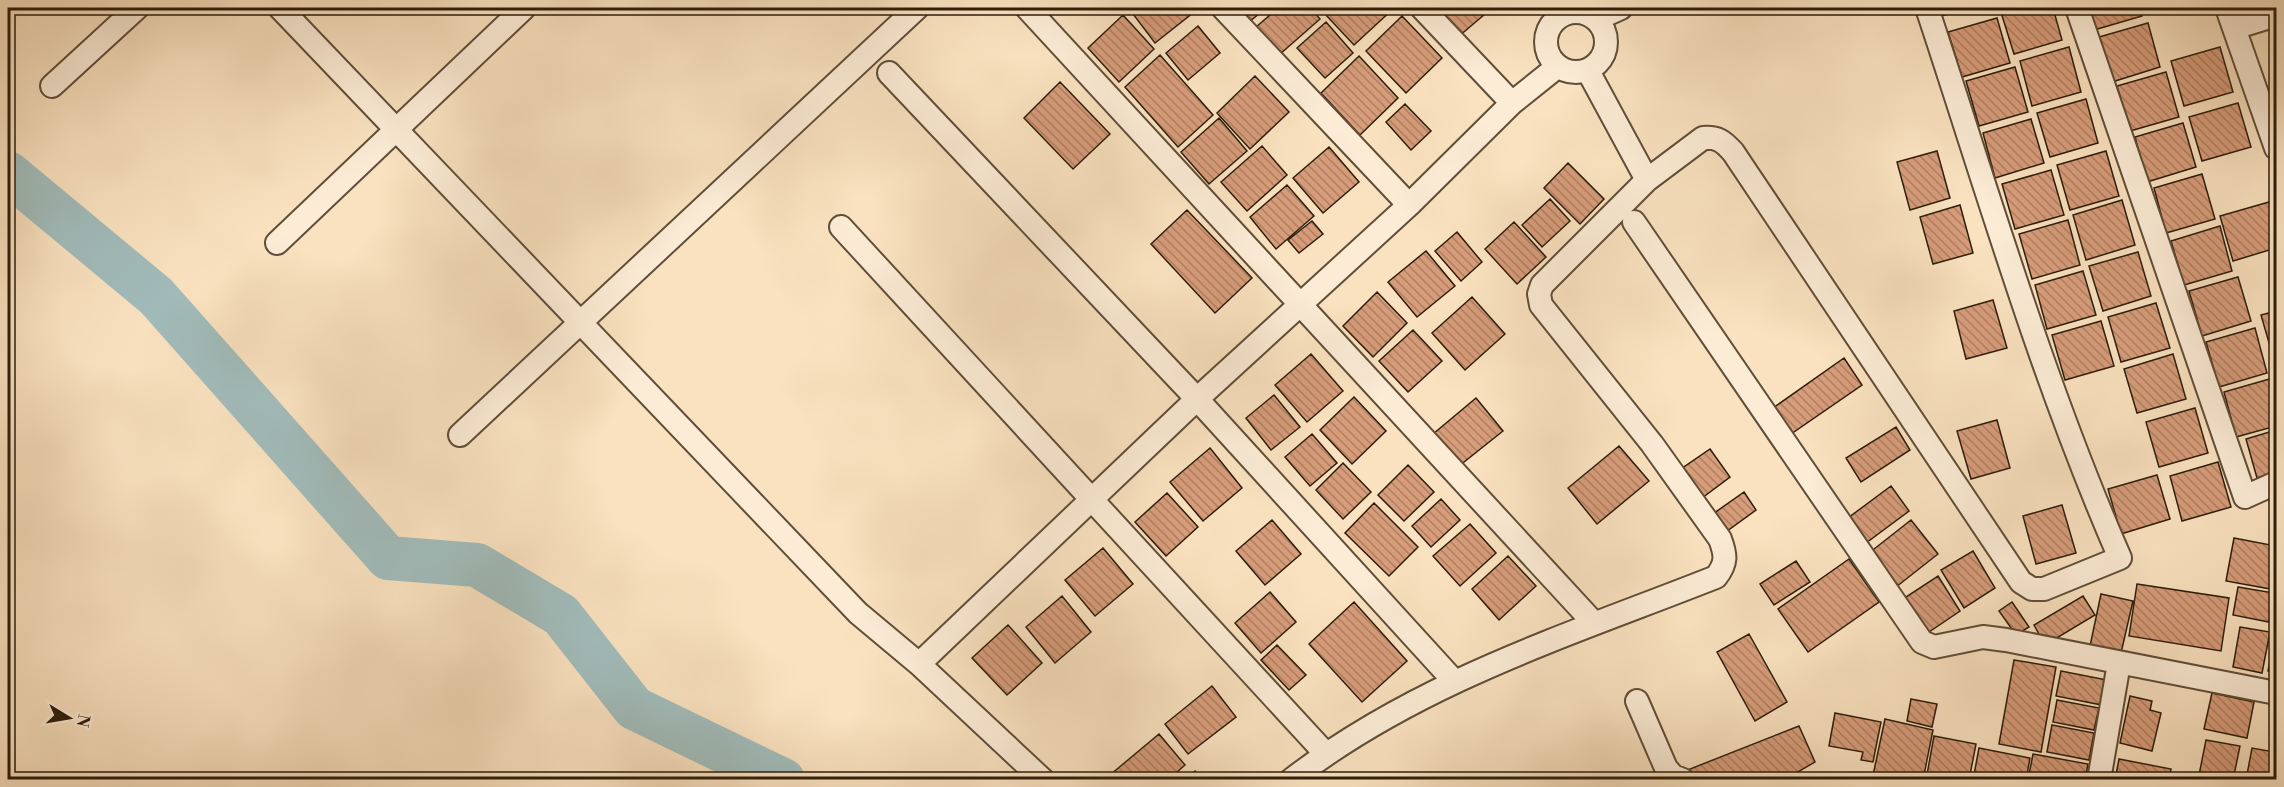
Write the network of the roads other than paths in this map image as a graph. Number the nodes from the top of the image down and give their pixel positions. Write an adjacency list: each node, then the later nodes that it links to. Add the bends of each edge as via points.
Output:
1 (137, 8): 18 (street)
2 (280, 8): 20 (street)
3 (525, 8): 20 (street)
4 (917, 8): 28 (street)
5 (1027, 8): 27 (street)
6 (1223, 8): 23 (street)
7 (1422, 8): 19 (street)
8 (1621, 8): 11 (street)
9 (1927, 8): 22 (street, via 2042,358 2120,558 2044,589 2021,582 1724,142 1715,137 1703,138)
10 (2077, 8): 31 (street, via 2245,497)
11 (1584, 13): 13 (street); 16 (street, via 1605,32 1606,47 1600,61)
12 (2277, 15): 14 (street)
13 (1548, 16): 15 (street, via 1546,47)
14 (2231, 18): 21 (street)
15 (1557, 67): 16 (street, via 1577,73); 19 (street)
16 (1588, 70): 22 (street)
17 (889, 73): 29 (street)
18 (52, 86)
19 (1512, 103): 23 (street)
20 (393, 129): 26 (street); 28 (street)
21 (2277, 148)
22 (1647, 180): 33 (street, via 1542,285 1541,305 1652,444 1720,539 1724,567 1716,577)
23 (1409, 205): 27 (street)
24 (1634, 222): 34 (street, via 1922,642 1934,647 1983,637)
25 (841, 227): 32 (street)
26 (277, 243)
27 (1303, 305): 29 (street); 33 (street)
28 (579, 323): 30 (street); 35 (street, via 858,613)
29 (1197, 399): 32 (street); 36 (street)
30 (460, 435)
31 (2277, 483)
32 (1094, 501): 35 (street); 39 (street)
33 (1593, 622): 36 (street)
34 (2119, 663): 37 (street); 43 (street)
35 (919, 664): 40 (street)
36 (1454, 681): 39 (street)
37 (2277, 693)
38 (1637, 701): 42 (street, via 1666,768)
39 (1325, 753): 41 (street)
40 (1043, 780)
41 (1291, 780)
42 (1683, 780)
43 (2099, 780)

